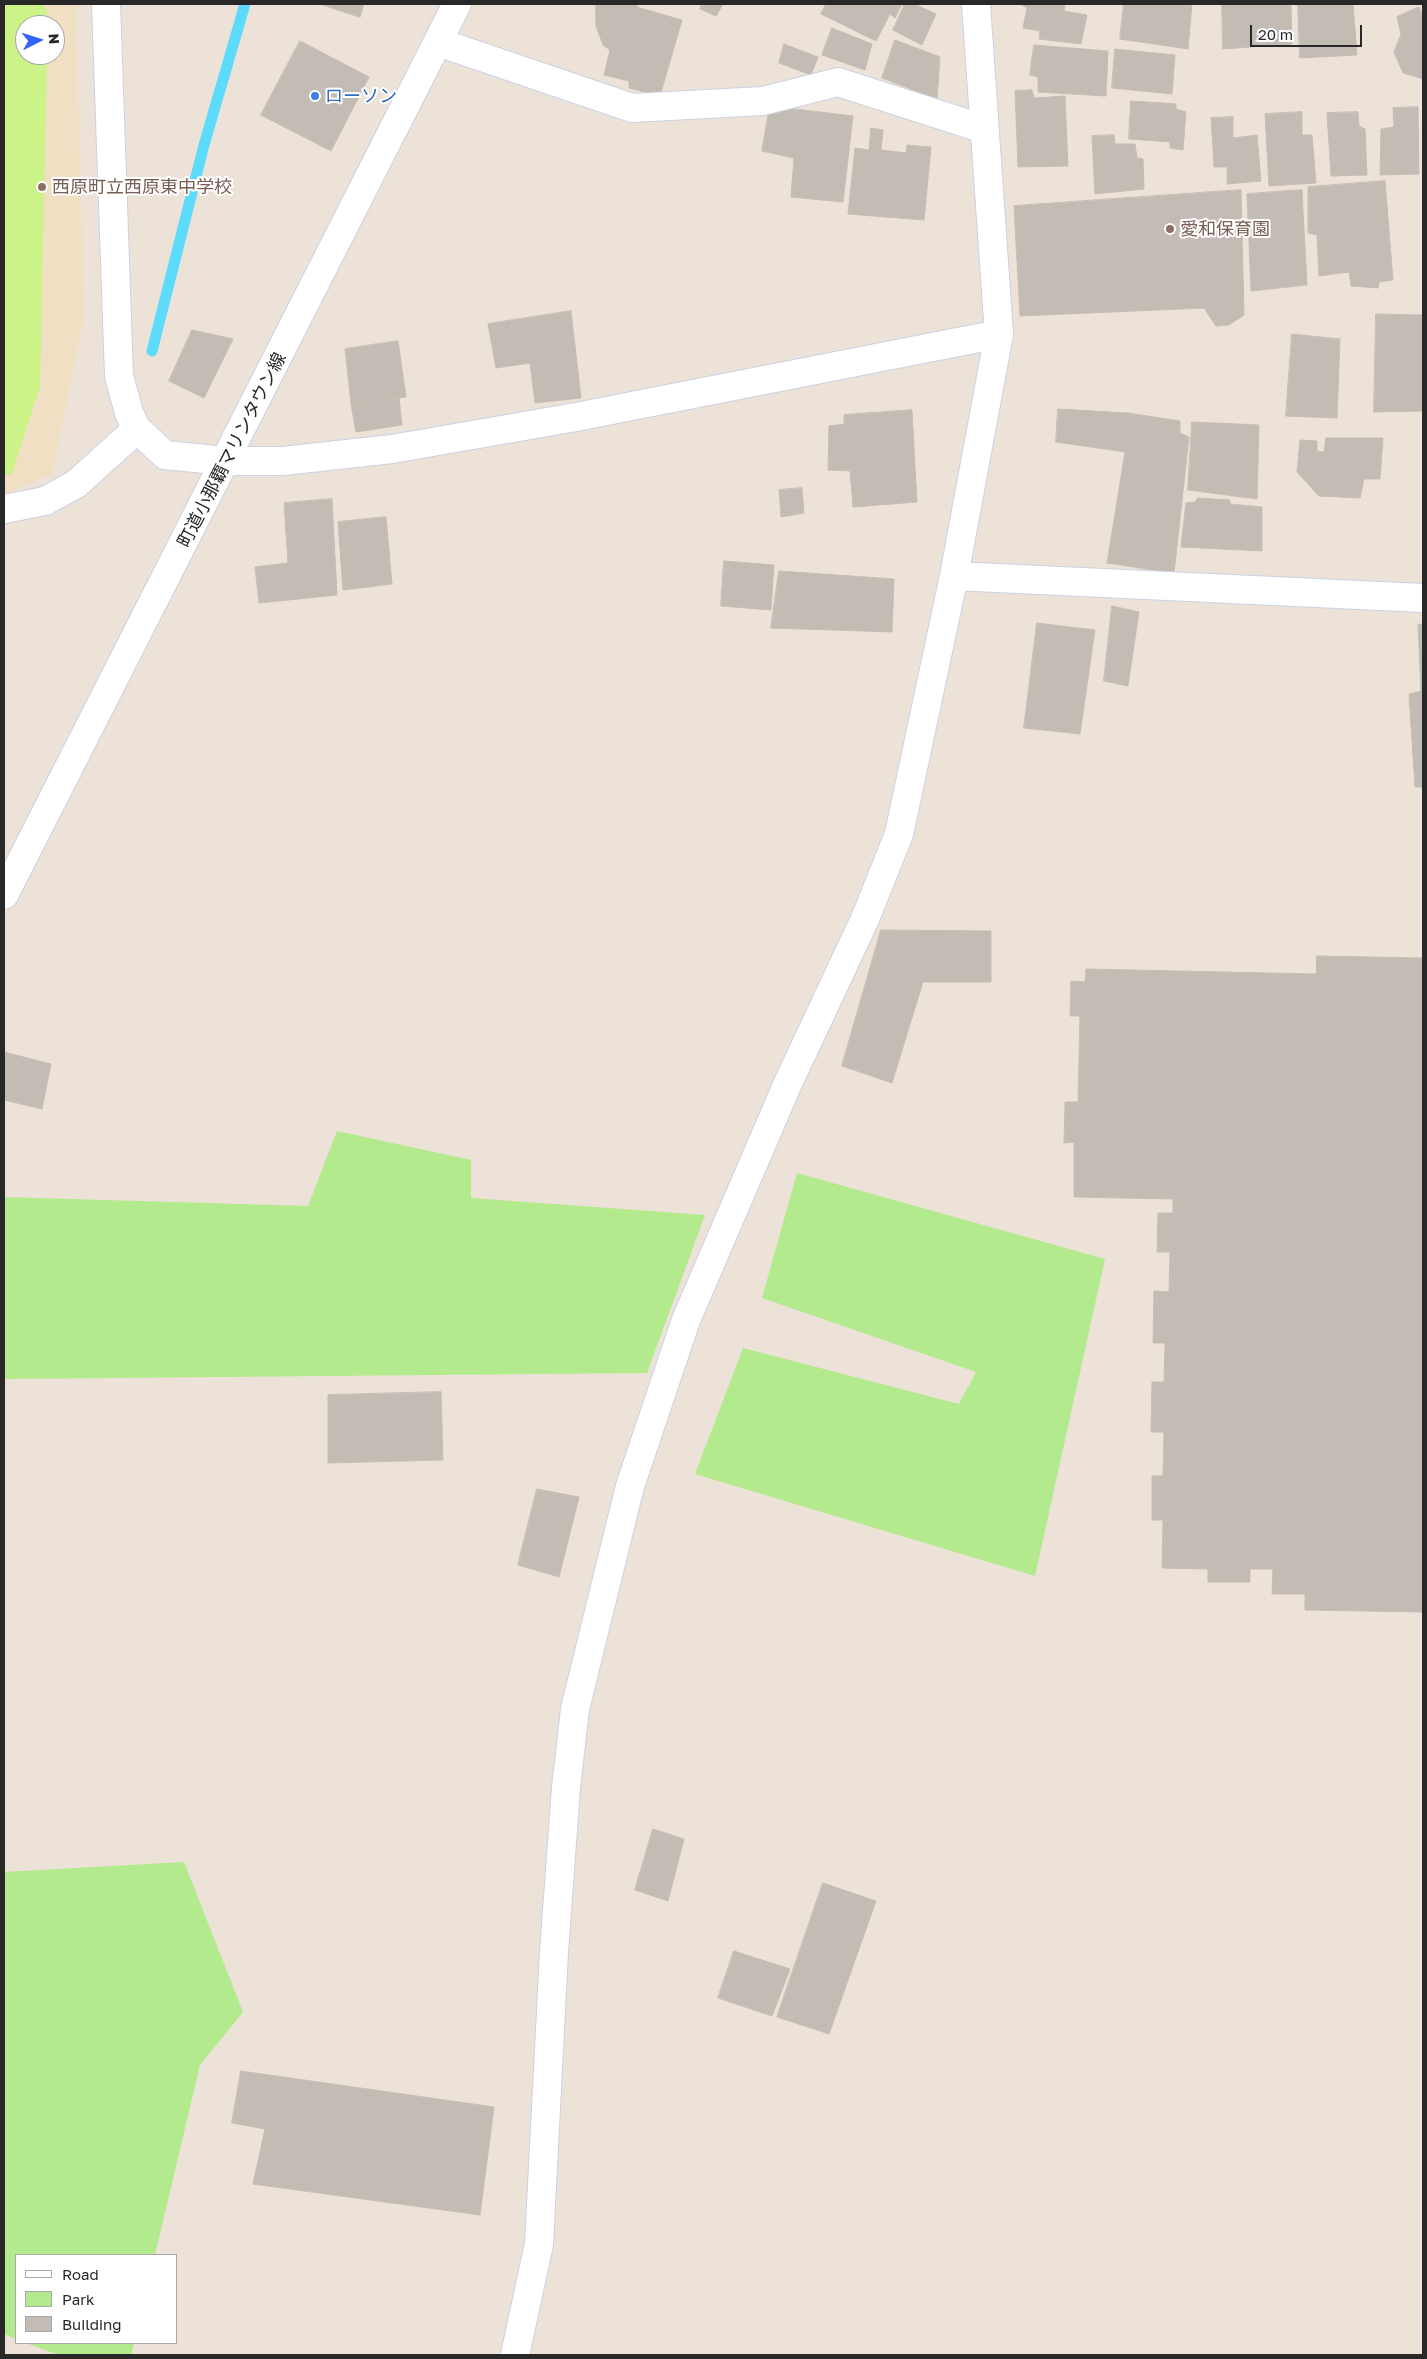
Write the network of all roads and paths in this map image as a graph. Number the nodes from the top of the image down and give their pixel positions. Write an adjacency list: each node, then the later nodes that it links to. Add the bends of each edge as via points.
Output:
1 (106, 4): 7 (street, via 120,376 129,413)
2 (457, 4): 4 (street, 町道小那覇マリンタウン線)
3 (976, 4): 5 (street)
4 (438, 42): 5 (street, via 632,108 763,101 838,82); 8 (street, 町道小那覇マリンタウン線)
5 (984, 129): 6 (street)
6 (999, 334): 8 (street, via 576,417 392,449 283,461); 10 (street)
7 (137, 429): 8 (street, via 164,455); 9 (street, via 76,484 45,501)
8 (226, 461): 12 (street, 町道小那覇マリンタウン線)
9 (4, 509)
10 (954, 576): 11 (street); 13 (street, via 899,834 865,919 788,1083 686,1320 630,1486 575,1709 554,1952 539,2244)
11 (1423, 598)
12 (4, 895)
13 (515, 2355)

